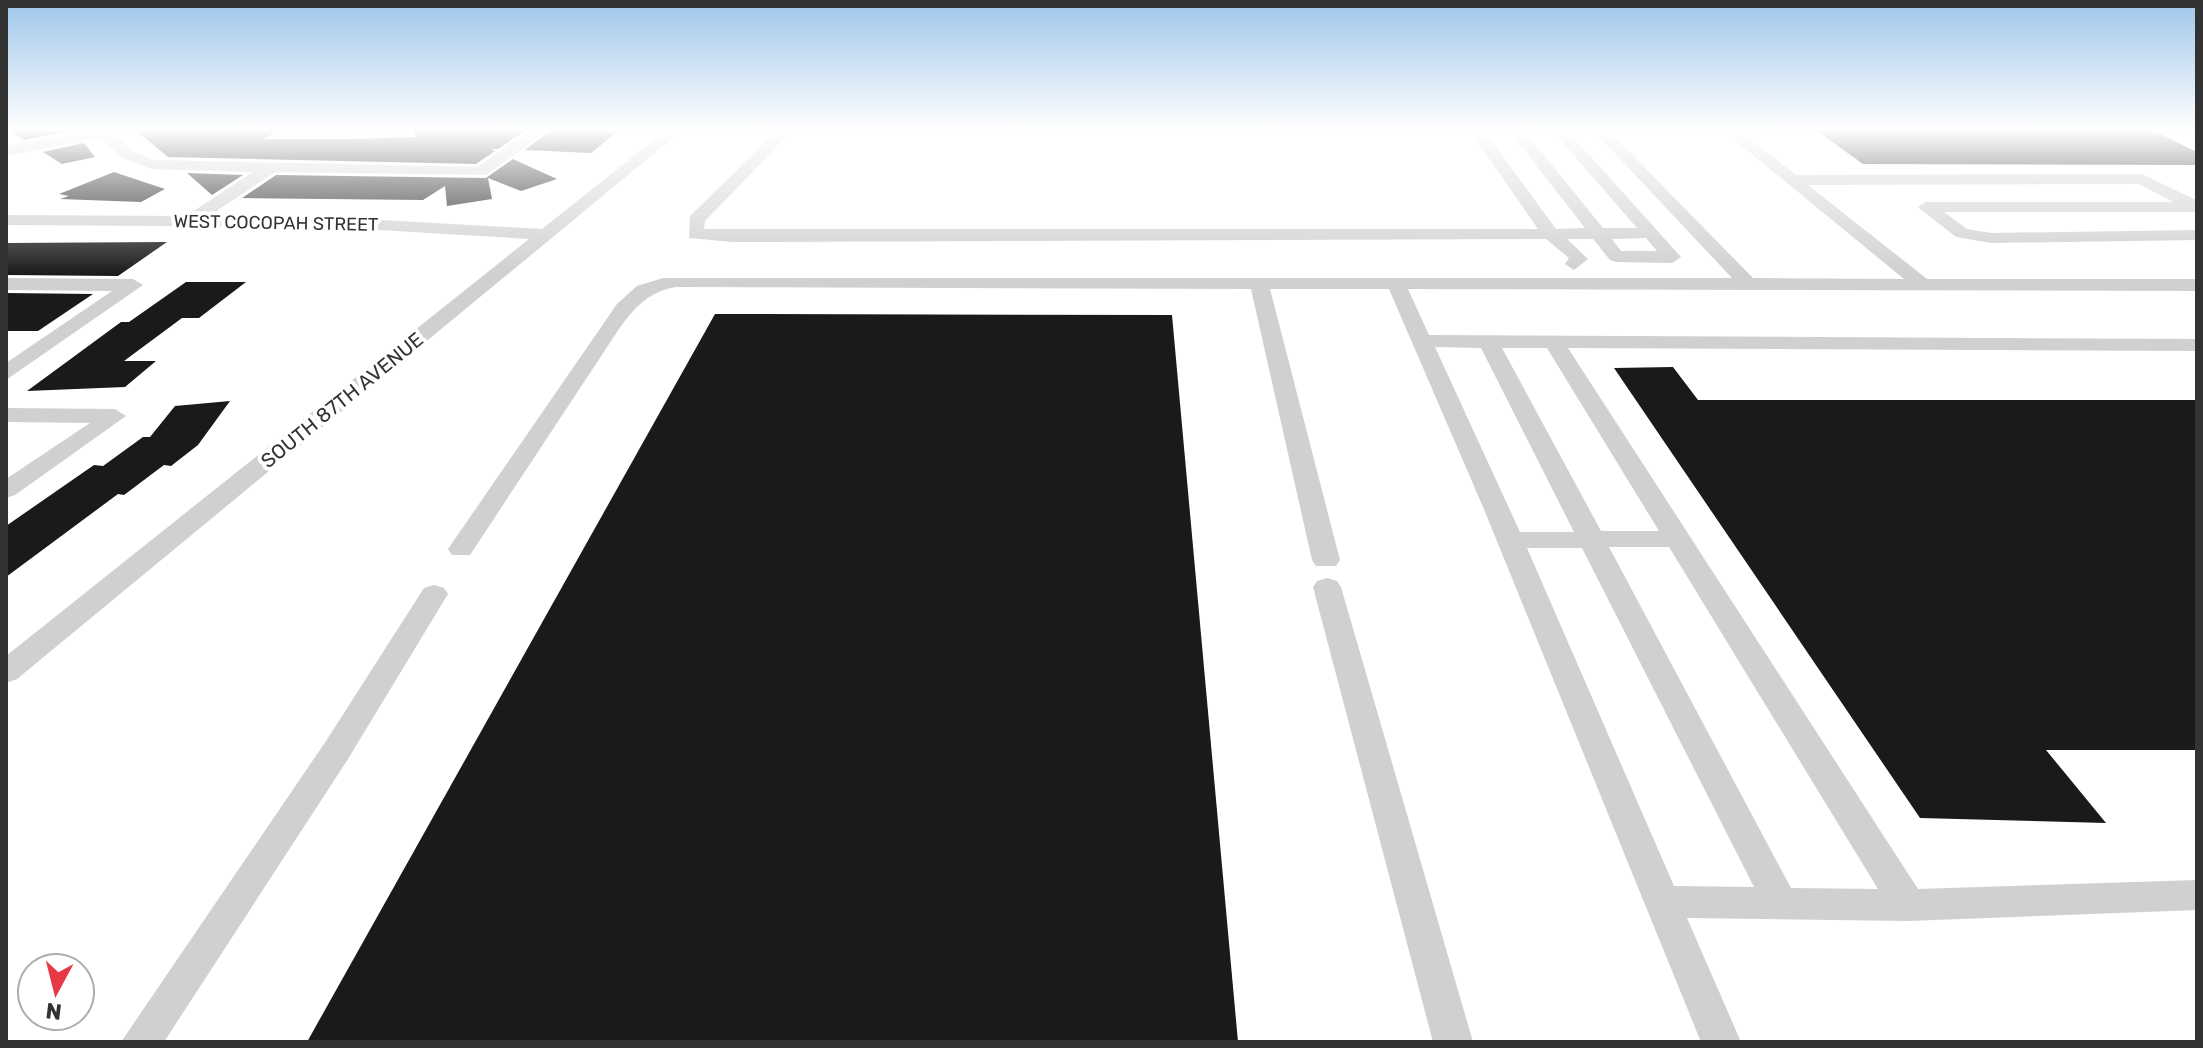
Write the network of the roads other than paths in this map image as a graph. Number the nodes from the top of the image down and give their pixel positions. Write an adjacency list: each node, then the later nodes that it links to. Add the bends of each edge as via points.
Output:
1 (256, 177): 13 (street)
2 (617, 177): 17 (street, SOUTH 87TH AVENUE)
3 (739, 177): 19 (street, via 696,220 695,234)
4 (1510, 177): 19 (street)
5 (1553, 177): 15 (street)
6 (1601, 177): 16 (street)
7 (1645, 177): 24 (street)
8 (1788, 177): 9 (street)
9 (1792, 180): 10 (street); 25 (street)
10 (1884, 180): 11 (street); 12 (street, via 2142,179)
11 (1926, 207): 12 (street); 18 (street, via 1962,233 1991,238)
12 (2196, 207)
13 (191, 220): 14 (street, WEST COCOPAH STREET); 17 (street, WEST COCOPAH STREET)
14 (9, 222)
15 (1599, 233): 16 (street); 16 (street, via 1616,256 1672,257); 19 (street)
16 (1651, 233)
17 (545, 235): 39 (street, SOUTH 87TH AVENUE)
18 (2197, 235)
19 (1554, 238): 22 (street, via 1558,252)
20 (1395, 282): 21 (street); 22 (street); 27 (street)
21 (1259, 283): 37 (street, via 651,285 633,296); 45 (street, via 1327,573)
22 (1586, 283): 24 (street)
23 (6, 284): 31 (street, via 133,285)
24 (1748, 284): 25 (street)
25 (1922, 284): 26 (street)
26 (2197, 285)
27 (1422, 341): 28 (street); 35 (street)
28 (1489, 342): 29 (street); 36 (street)
29 (1554, 342): 30 (street); 34 (street)
30 (2197, 345)
31 (6, 373)
32 (6, 415): 33 (street, via 115,416)
33 (6, 490)
34 (1678, 539): 36 (street); 43 (street)
35 (1509, 540): 36 (street); 41 (street)
36 (1592, 540): 42 (street)
37 (461, 549)
38 (434, 594): 44 (street, via 337,750)
39 (6, 672)
40 (2197, 895): 43 (street)
41 (1662, 902): 42 (street); 46 (street)
42 (1780, 903): 43 (street)
43 (1908, 905)
44 (141, 1042)
45 (1453, 1042)
46 (1721, 1042)

